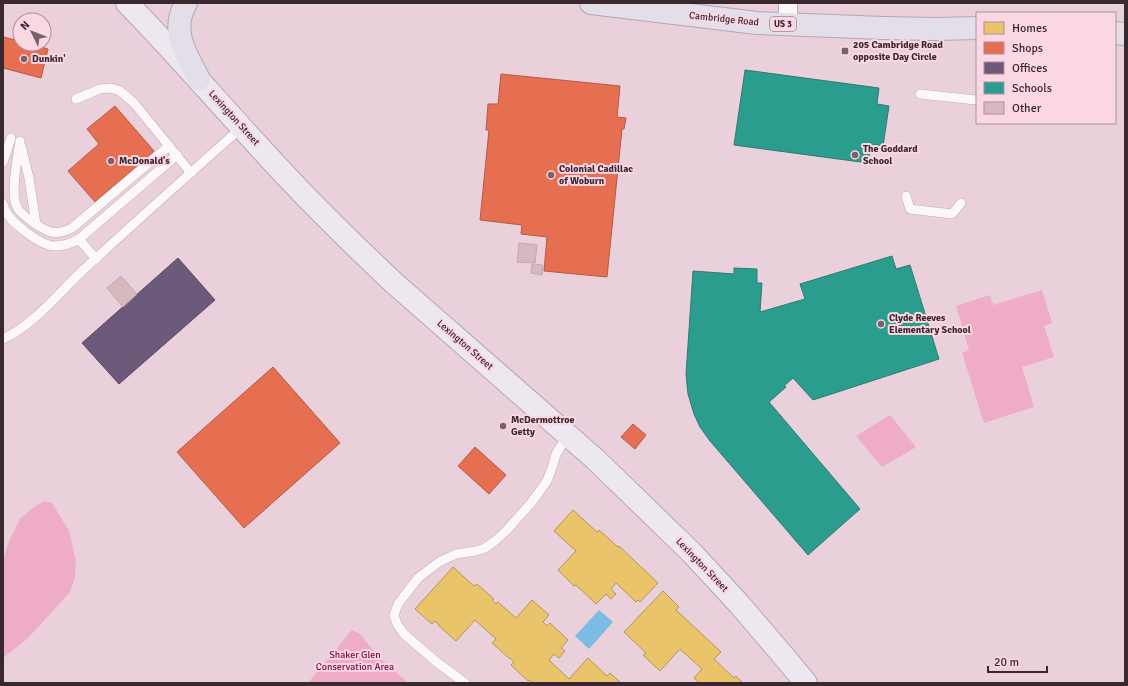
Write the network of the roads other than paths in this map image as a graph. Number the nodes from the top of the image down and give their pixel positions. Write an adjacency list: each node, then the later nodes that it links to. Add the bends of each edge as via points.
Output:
1 (127, 3): 6 (main road, Lexington Street)
2 (186, 3): 6 (highway, via 180,18 180,40)
3 (591, 3): 4 (highway, Cambridge Road / US 3, via 757,23)
4 (788, 14): 5 (highway, Cambridge Road / US 3, via 883,28)
5 (976, 28)
6 (199, 79): 10 (main road, Lexington Street)
7 (920, 94): 9 (lane)
8 (76, 100): 12 (lane, via 100,89 111,88 120,91 134,103)
9 (976, 100)
10 (242, 127): 15 (lane); 23 (main road, Lexington Street, via 362,254)
11 (10, 138): 14 (lane)
12 (169, 146): 13 (lane); 19 (lane, via 72,228 62,233 52,232)
13 (177, 155): 15 (lane); 20 (lane)
14 (3, 162)
15 (191, 172): 21 (lane)
16 (906, 196): 17 (lane, via 910,209 952,214)
17 (961, 203)
18 (3, 204): 20 (lane, via 16,225 42,243 54,246 69,244)
19 (36, 224): 19 (lane, via 17,208 15,198 14,181 20,141)
20 (79, 239): 21 (lane)
21 (96, 259): 22 (lane, via 21,329)
22 (3, 340)
23 (568, 435): 24 (lane, via 556,454 547,481 507,530 485,548 456,554 439,562 418,578 398,604 394,615 404,634); 25 (main road, Lexington Street, via 692,553)
24 (465, 683)
25 (806, 683)

